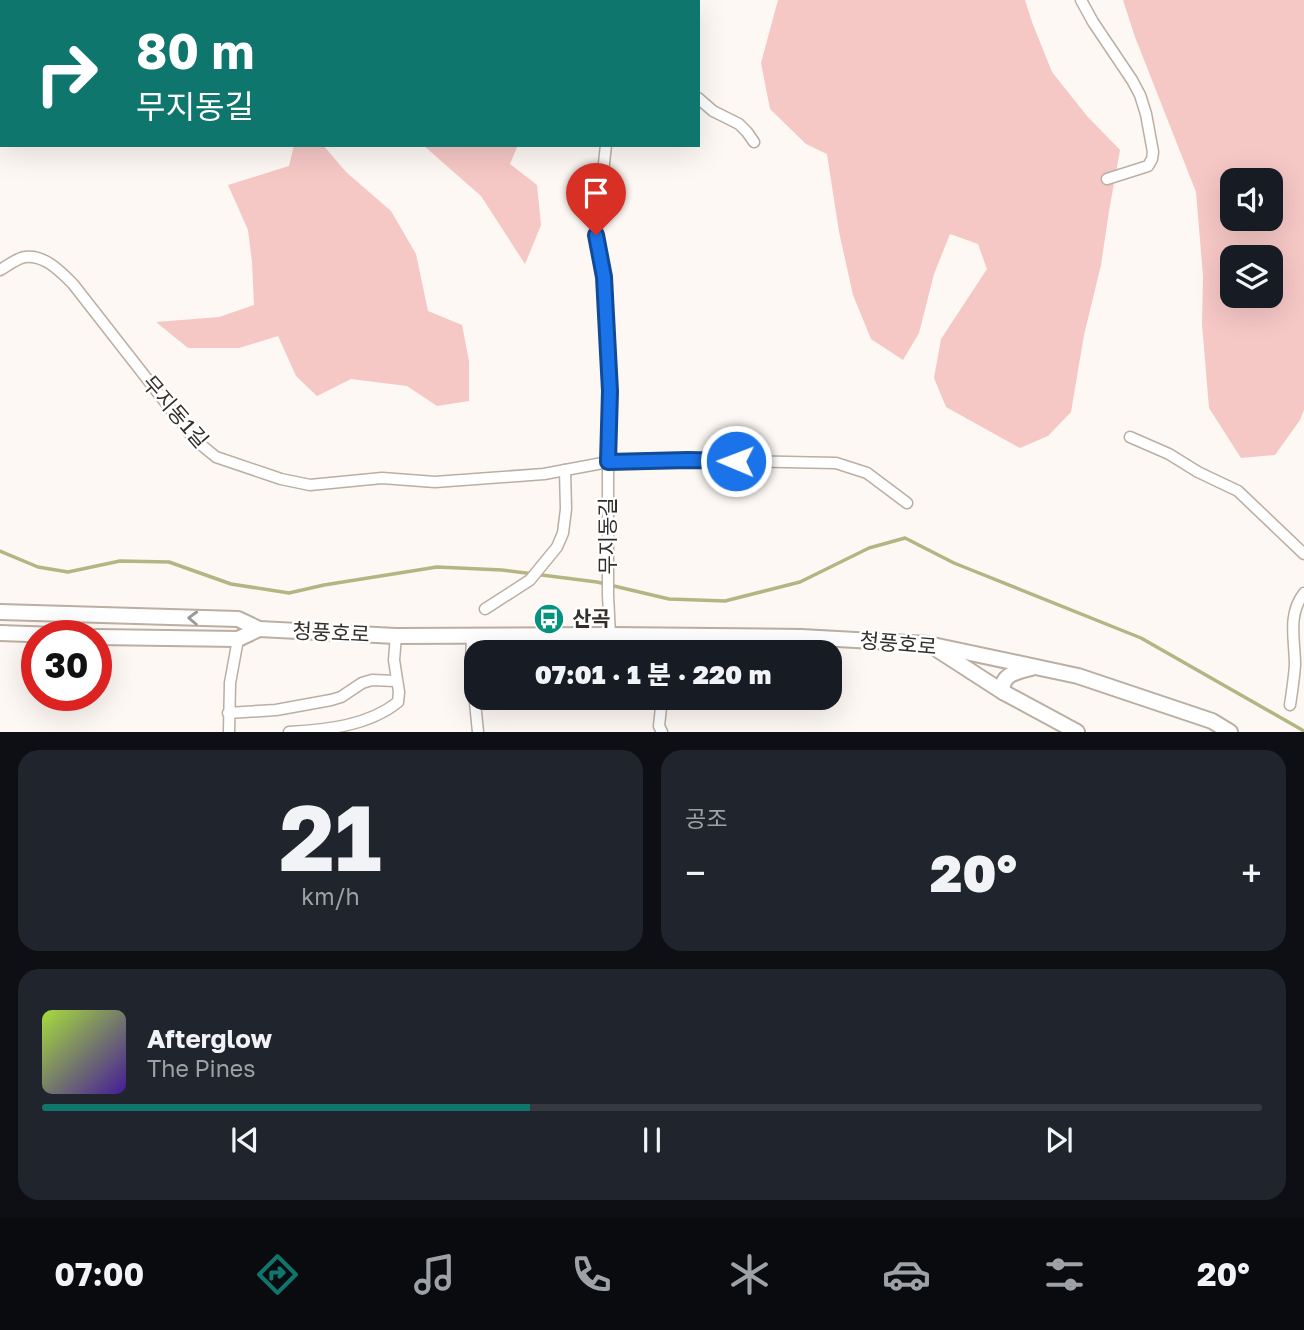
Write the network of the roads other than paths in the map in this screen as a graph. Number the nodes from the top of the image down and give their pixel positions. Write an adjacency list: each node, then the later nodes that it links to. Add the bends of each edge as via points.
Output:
1 (1081, 0): 5 (street, via 1140,95 1153,152 1148,166)
2 (700, 100): 3 (street, via 739,124)
3 (754, 142)
4 (606, 147): 8 (street, 무지동길, via 596,235 604,277 610,391)
5 (1107, 179)
6 (0, 270): 9 (street, 무지동1길, via 25,257 45,260 62,273 194,439 216,457 239,466 310,485 382,478 435,482)
7 (1130, 437): 11 (street, via 1238,491)
8 (608, 462): 9 (street, 무지동1길); 10 (street, 무지동1길, via 836,463 867,473); 18 (street, 무지동길)
9 (565, 470): 13 (street, via 566,509 557,547 530,580)
10 (907, 503)
11 (1304, 554)
12 (1304, 593): 29 (street, via 1293,615 1295,667)
13 (485, 609)
14 (0, 612): 15 (main road, 청풍호로, one-way to 14, via 238,619)
15 (259, 629): 20 (main road, 청풍호로); 23 (main road, 청풍호로)
16 (0, 633): 17 (main road)
17 (21, 634)
18 (610, 635): 21 (main road, 청풍호로); 22 (main road, 청풍호로)
19 (112, 636): 23 (main road, 청풍호로)
20 (396, 636): 21 (main road, 청풍호로); 27 (street)
21 (472, 636): 34 (street)
22 (668, 636): 24 (street); 25 (main road, 청풍호로)
23 (238, 639): 31 (street)
24 (668, 640)
25 (928, 644): 26 (main road, 청풍호로); 28 (main road)
26 (1034, 667): 28 (main road, via 1004,679); 37 (main road, 청풍호로, via 1100,683)
27 (396, 681): 31 (street, via 372,680 331,700); 33 (street, via 398,702 385,711 342,726)
28 (1003, 692): 36 (main road)
29 (1290, 705)
30 (661, 710): 35 (street)
31 (228, 713): 32 (street)
32 (229, 732)
33 (289, 732)
34 (478, 732)
35 (662, 732)
36 (1077, 732)
37 (1230, 732)

